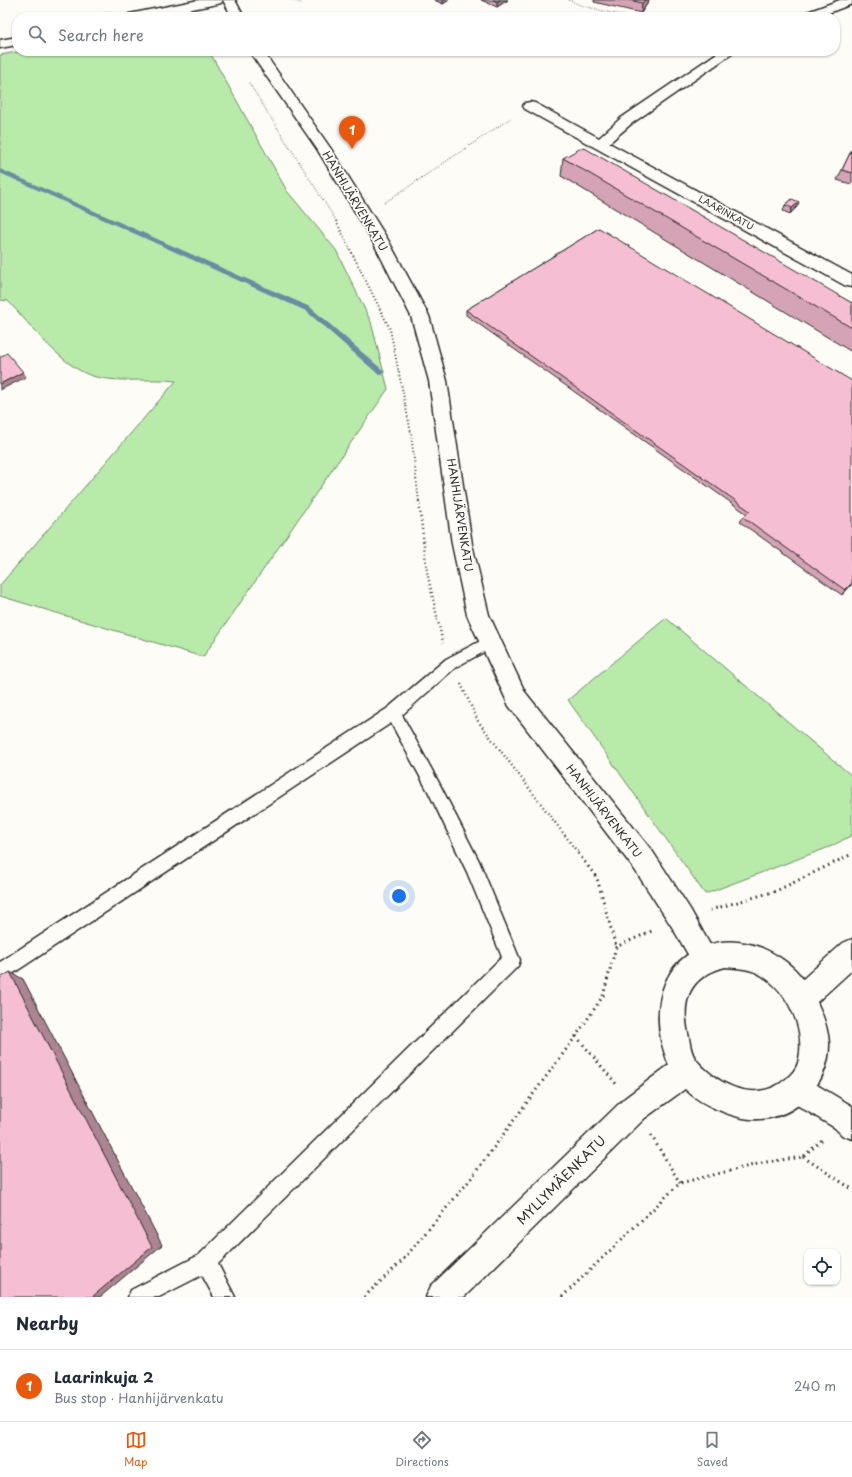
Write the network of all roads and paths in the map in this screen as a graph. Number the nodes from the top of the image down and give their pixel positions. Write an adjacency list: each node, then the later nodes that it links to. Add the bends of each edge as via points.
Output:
1 (217, 0): 7 (street)
2 (229, 0): 8 (street)
3 (291, 0): 6 (path)
4 (569, 0): 9 (path)
5 (851, 0): 10 (street)
6 (301, 3)
7 (158, 12)
8 (235, 12)
9 (608, 12)
10 (820, 12)
11 (12, 42): 12 (street)
12 (0, 44)
13 (259, 56): 18 (street, HANHIJÄRVENKATU, via 324,149)
14 (722, 56): 17 (street, via 626,121)
15 (246, 77): 21 (path, via 341,229 390,329 411,433 427,572 445,650)
16 (530, 106): 17 (street, LAARINKATU); 18 (path)
17 (601, 144): 19 (street, LAARINKATU)
18 (365, 216): 20 (street, HANHIJÄRVENKATU, via 420,316 438,381 462,544 478,615)
19 (852, 282)
20 (490, 642): 21 (lane); 24 (street, HANHIJÄRVENKATU, via 517,699 644,861)
21 (451, 663): 22 (lane); 25 (path, via 478,720 597,878)
22 (393, 713): 28 (lane); 35 (lane, via 474,867 512,960)
23 (852, 854): 24 (path, via 776,890)
24 (681, 918): 25 (path); 27 (street, HANHIJÄRVENKATU)
25 (616, 947): 38 (path, via 603,996 572,1042 469,1182 402,1261)
26 (852, 952): 29 (street)
27 (705, 959): 29 (street, via 725,954 746,956 767,964 786,979); 30 (street, via 689,970 677,986 671,1006 671,1028)
28 (0, 972)
29 (802, 998): 31 (street, via 810,1017 814,1057 808,1074)
30 (686, 1070): 31 (street, via 710,1091 732,1102 756,1106 778,1102); 39 (street, MYLLYMÄENKATU, via 635,1108)
31 (797, 1089): 32 (street)
32 (848, 1122): 33 (path)
33 (803, 1157): 34 (path); 40 (path, via 766,1162 680,1183)
34 (852, 1189)
35 (206, 1262): 36 (lane); 37 (lane)
36 (138, 1297)
37 (225, 1297)
38 (364, 1297)
39 (442, 1297)
40 (562, 1297)

